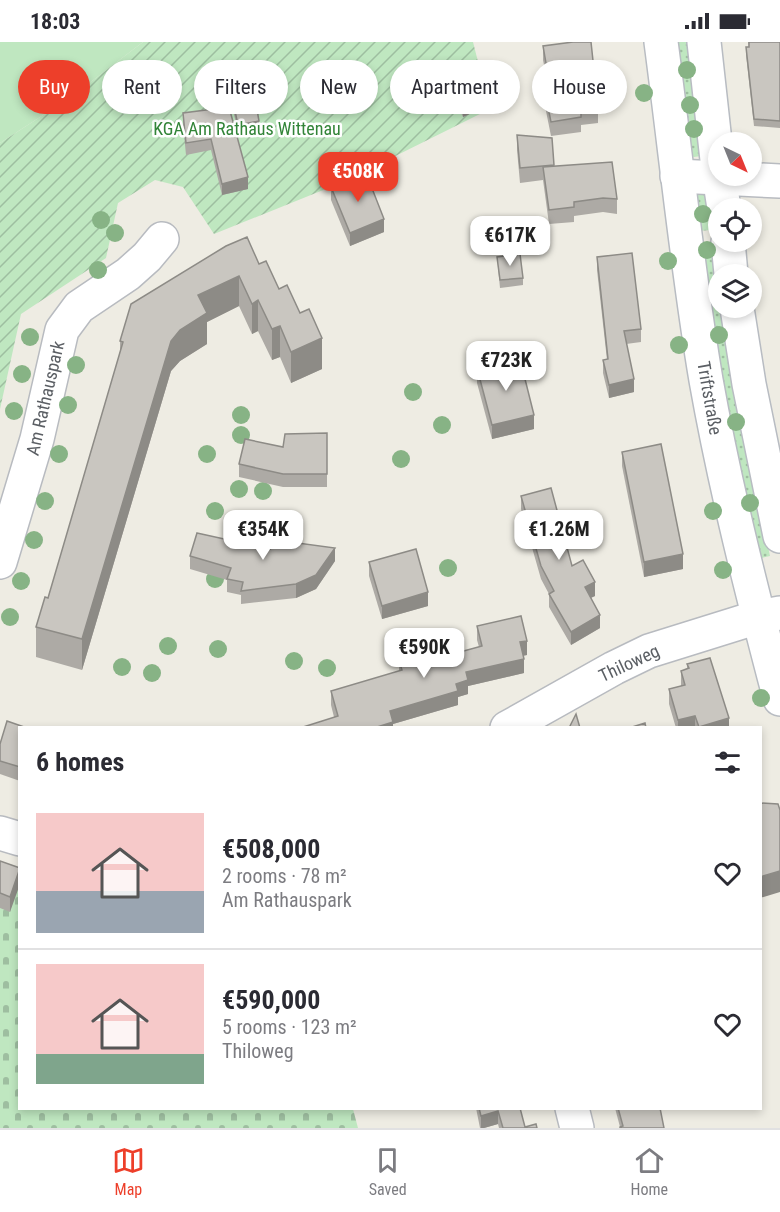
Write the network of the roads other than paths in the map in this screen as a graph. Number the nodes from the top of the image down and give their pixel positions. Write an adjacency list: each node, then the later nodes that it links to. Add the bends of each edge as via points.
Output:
1 (661, 42): 4 (main road, Triftstraße)
2 (704, 42): 3 (main road)
3 (714, 132)
4 (677, 176): 5 (main road); 12 (main road, Triftstraße, via 690,280 726,484)
5 (708, 181)
6 (780, 181): 7 (main road)
7 (762, 182)
8 (162, 239): 11 (main road, Am Rathauspark, via 128,274 79,307 62,330 37,439)
9 (739, 318): 10 (main road)
10 (780, 536)
11 (0, 562)
12 (769, 615): 13 (main road, Triftstraße); 14 (main road, Thiloweg, via 649,651)
13 (780, 699)
14 (511, 726)
15 (0, 833): 16 (main road)
16 (18, 838)
17 (573, 1110): 18 (main road)
18 (578, 1128)

